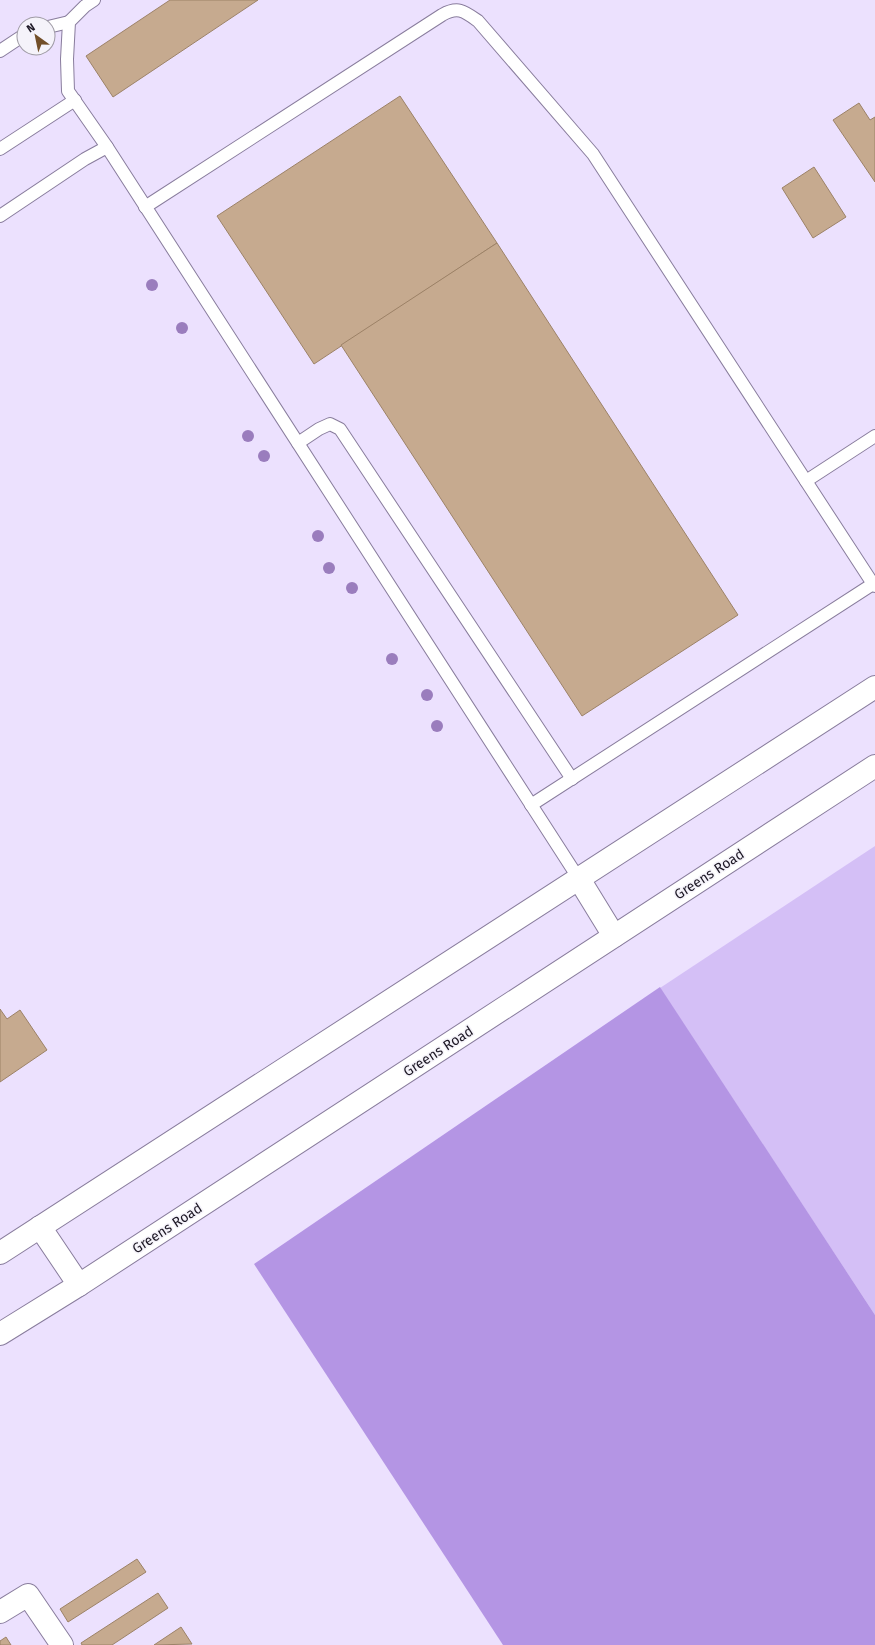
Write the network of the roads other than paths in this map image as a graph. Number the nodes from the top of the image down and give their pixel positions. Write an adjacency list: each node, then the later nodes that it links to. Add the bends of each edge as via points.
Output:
1 (94, 0): 2 (lane)
2 (69, 22): 3 (lane); 6 (lane, via 68,91)
3 (56, 25)
4 (16, 40): 5 (lane)
5 (0, 51)
6 (75, 100): 7 (lane); 8 (lane)
7 (106, 147): 9 (lane); 10 (lane, via 85,158)
8 (0, 149)
9 (145, 207): 12 (lane); 13 (lane, via 442,15 452,10 461,10 478,21 593,154)
10 (0, 216)
11 (875, 436): 13 (lane)
12 (298, 443): 17 (lane, via 330,424 340,429); 18 (lane)
13 (806, 481): 14 (lane)
14 (874, 585): 17 (lane)
15 (875, 686): 19 (main road)
16 (875, 766): 20 (main road, Greens Road)
17 (572, 779): 18 (lane)
18 (531, 805): 19 (lane)
19 (579, 879): 20 (main road); 21 (main road)
20 (614, 936): 23 (main road, Greens Road)
21 (40, 1227): 22 (main road); 23 (main road)
22 (0, 1253)
23 (79, 1285): 24 (main road, Greens Road)
24 (0, 1334)
25 (0, 1612): 26 (main road, via 28,1594)
26 (62, 1645)

